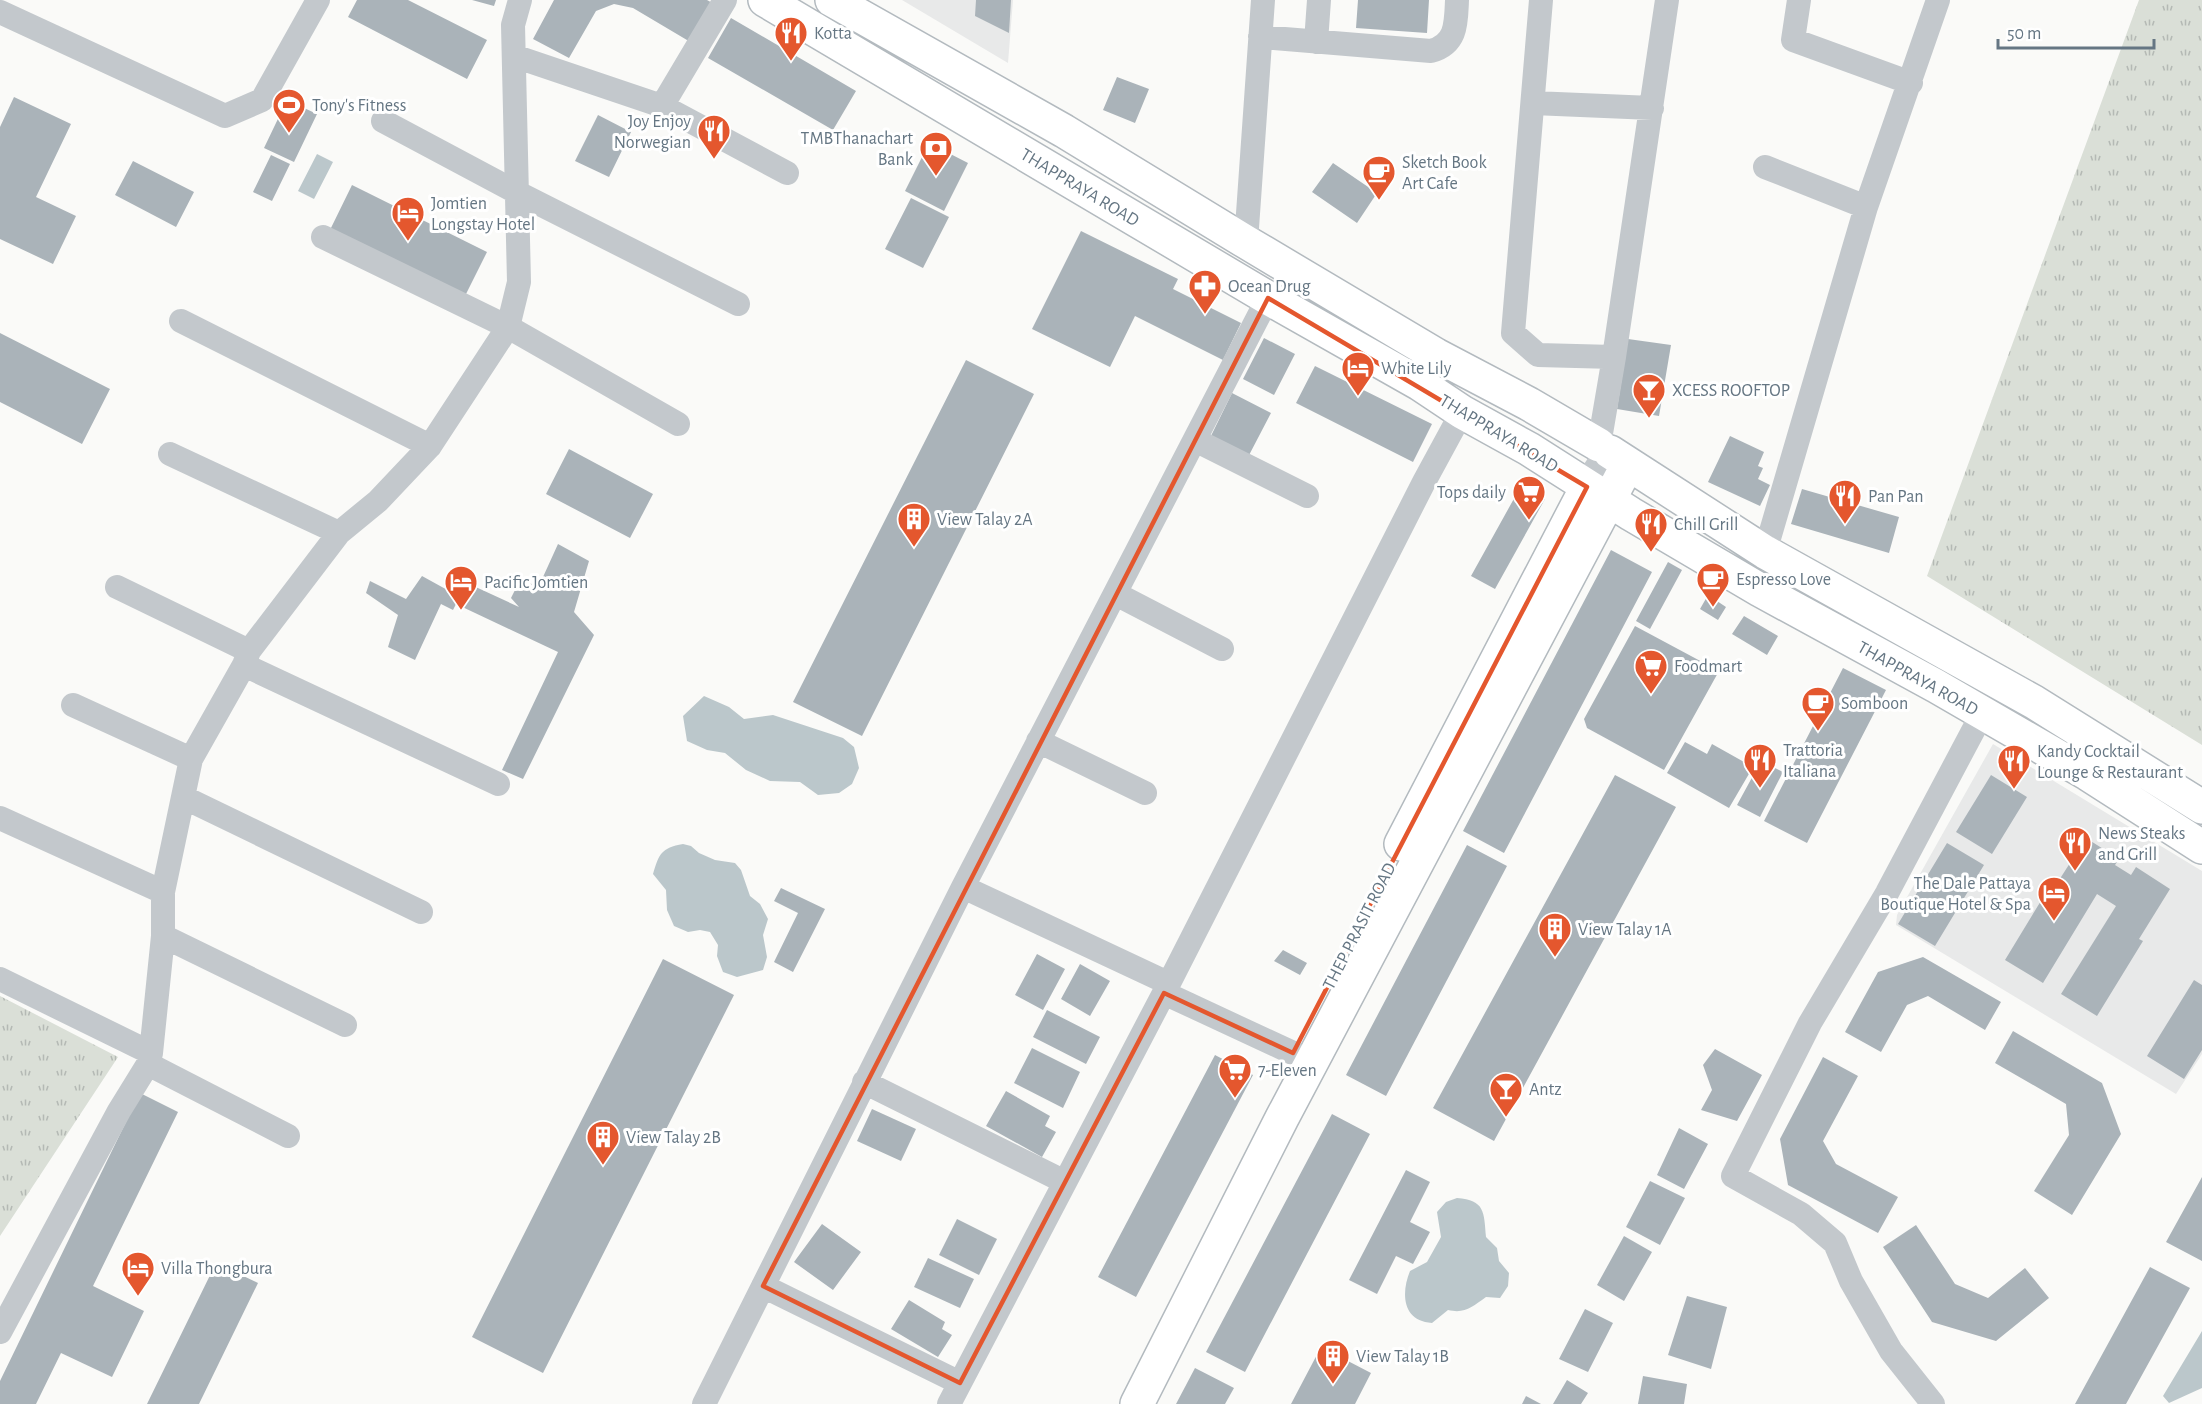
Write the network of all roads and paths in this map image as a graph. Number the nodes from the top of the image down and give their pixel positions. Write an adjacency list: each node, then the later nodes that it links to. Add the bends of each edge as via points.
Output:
1 (318, 0): 13 (street, via 262,100 225,116)
2 (520, 0): 16 (street, via 513,25)
3 (725, 0): 19 (street)
4 (765, 0): 28 (main road, THAPPRAYA ROAD)
5 (832, 0): 27 (main road, THAPPRAYA ROAD, via 1064,131)
6 (1263, 0): 14 (street)
7 (1318, 0): 15 (street)
8 (1457, 0): 15 (street, via 1448,43 1431,51)
9 (1541, 0): 18 (street)
10 (1667, 0): 20 (street)
11 (1799, 0): 17 (street, via 1793,40)
12 (1938, 0): 17 (street)
13 (0, 12)
14 (1260, 37): 15 (street); 27 (street)
15 (1316, 42)
16 (514, 56): 19 (street); 24 (street)
17 (1911, 83): 25 (street)
18 (1533, 103): 20 (street); 32 (street, via 1513,333 1538,355)
19 (662, 106): 23 (street)
20 (1652, 108): 32 (street)
21 (383, 121): 24 (street)
22 (1765, 167): 25 (street)
23 (787, 173)
24 (518, 193): 29 (street); 31 (street, via 519,282)
25 (1866, 207): 42 (street)
26 (323, 237): 31 (street)
27 (1246, 243): 38 (main road, THAPPRAYA ROAD)
28 (1268, 298): 33 (main road, THAPPRAYA ROAD); 35 (street)
29 (738, 304)
30 (181, 321): 36 (street)
31 (508, 327): 34 (street); 36 (street)
32 (1614, 357): 38 (street)
33 (1462, 412): 39 (main road, THAPPRAYA ROAD); 62 (street)
34 (678, 424)
35 (1195, 440): 40 (street); 44 (street)
36 (430, 446): 41 (street, via 378,501)
37 (170, 454): 41 (street)
38 (1612, 454): 39 (main road, THEP PRASIT ROAD); 42 (main road, THAPPRAYA ROAD)
39 (1598, 493): 48 (main road, THAPPRAYA ROAD, via 1760,590); 64 (main road, THEP PRASIT ROAD); 74 (main road, THEP PRASIT ROAD)
40 (1307, 496)
41 (339, 533): 46 (street)
42 (1766, 552): 54 (main road, THAPPRAYA ROAD, via 2034,702)
43 (117, 587): 46 (street)
44 (1116, 594): 45 (street); 49 (street)
45 (1222, 649)
46 (247, 658): 50 (street); 51 (street)
47 (73, 705): 50 (street)
48 (1982, 714): 56 (main road, THAPPRAYA ROAD, via 2088,774); 75 (street, via 1887,893 1810,1023 1733,1176 1801,1215 1835,1243 1851,1281 1891,1351)
49 (1038, 741): 52 (street); 57 (street)
50 (191, 759): 53 (street)
51 (498, 784)
52 (1145, 794)
53 (183, 797): 58 (street); 59 (street)
54 (2202, 807)
55 (0, 818): 58 (street)
56 (2202, 847)
57 (963, 887): 62 (street); 66 (street)
58 (163, 892): 60 (street)
59 (421, 912)
60 (163, 936): 63 (street); 65 (street)
61 (0, 979): 65 (street)
62 (1166, 988): 64 (street); 68 (street)
63 (345, 1025)
64 (1293, 1053): 73 (main road, THEP PRASIT ROAD)
65 (150, 1058): 67 (street); 70 (street)
66 (864, 1082): 68 (street); 69 (street)
67 (288, 1136)
68 (1065, 1182): 71 (street)
69 (763, 1286): 71 (street); 72 (street)
70 (0, 1332)
71 (955, 1394)
72 (704, 1404)
73 (1115, 1404)
74 (1137, 1404)
75 (1933, 1404)

